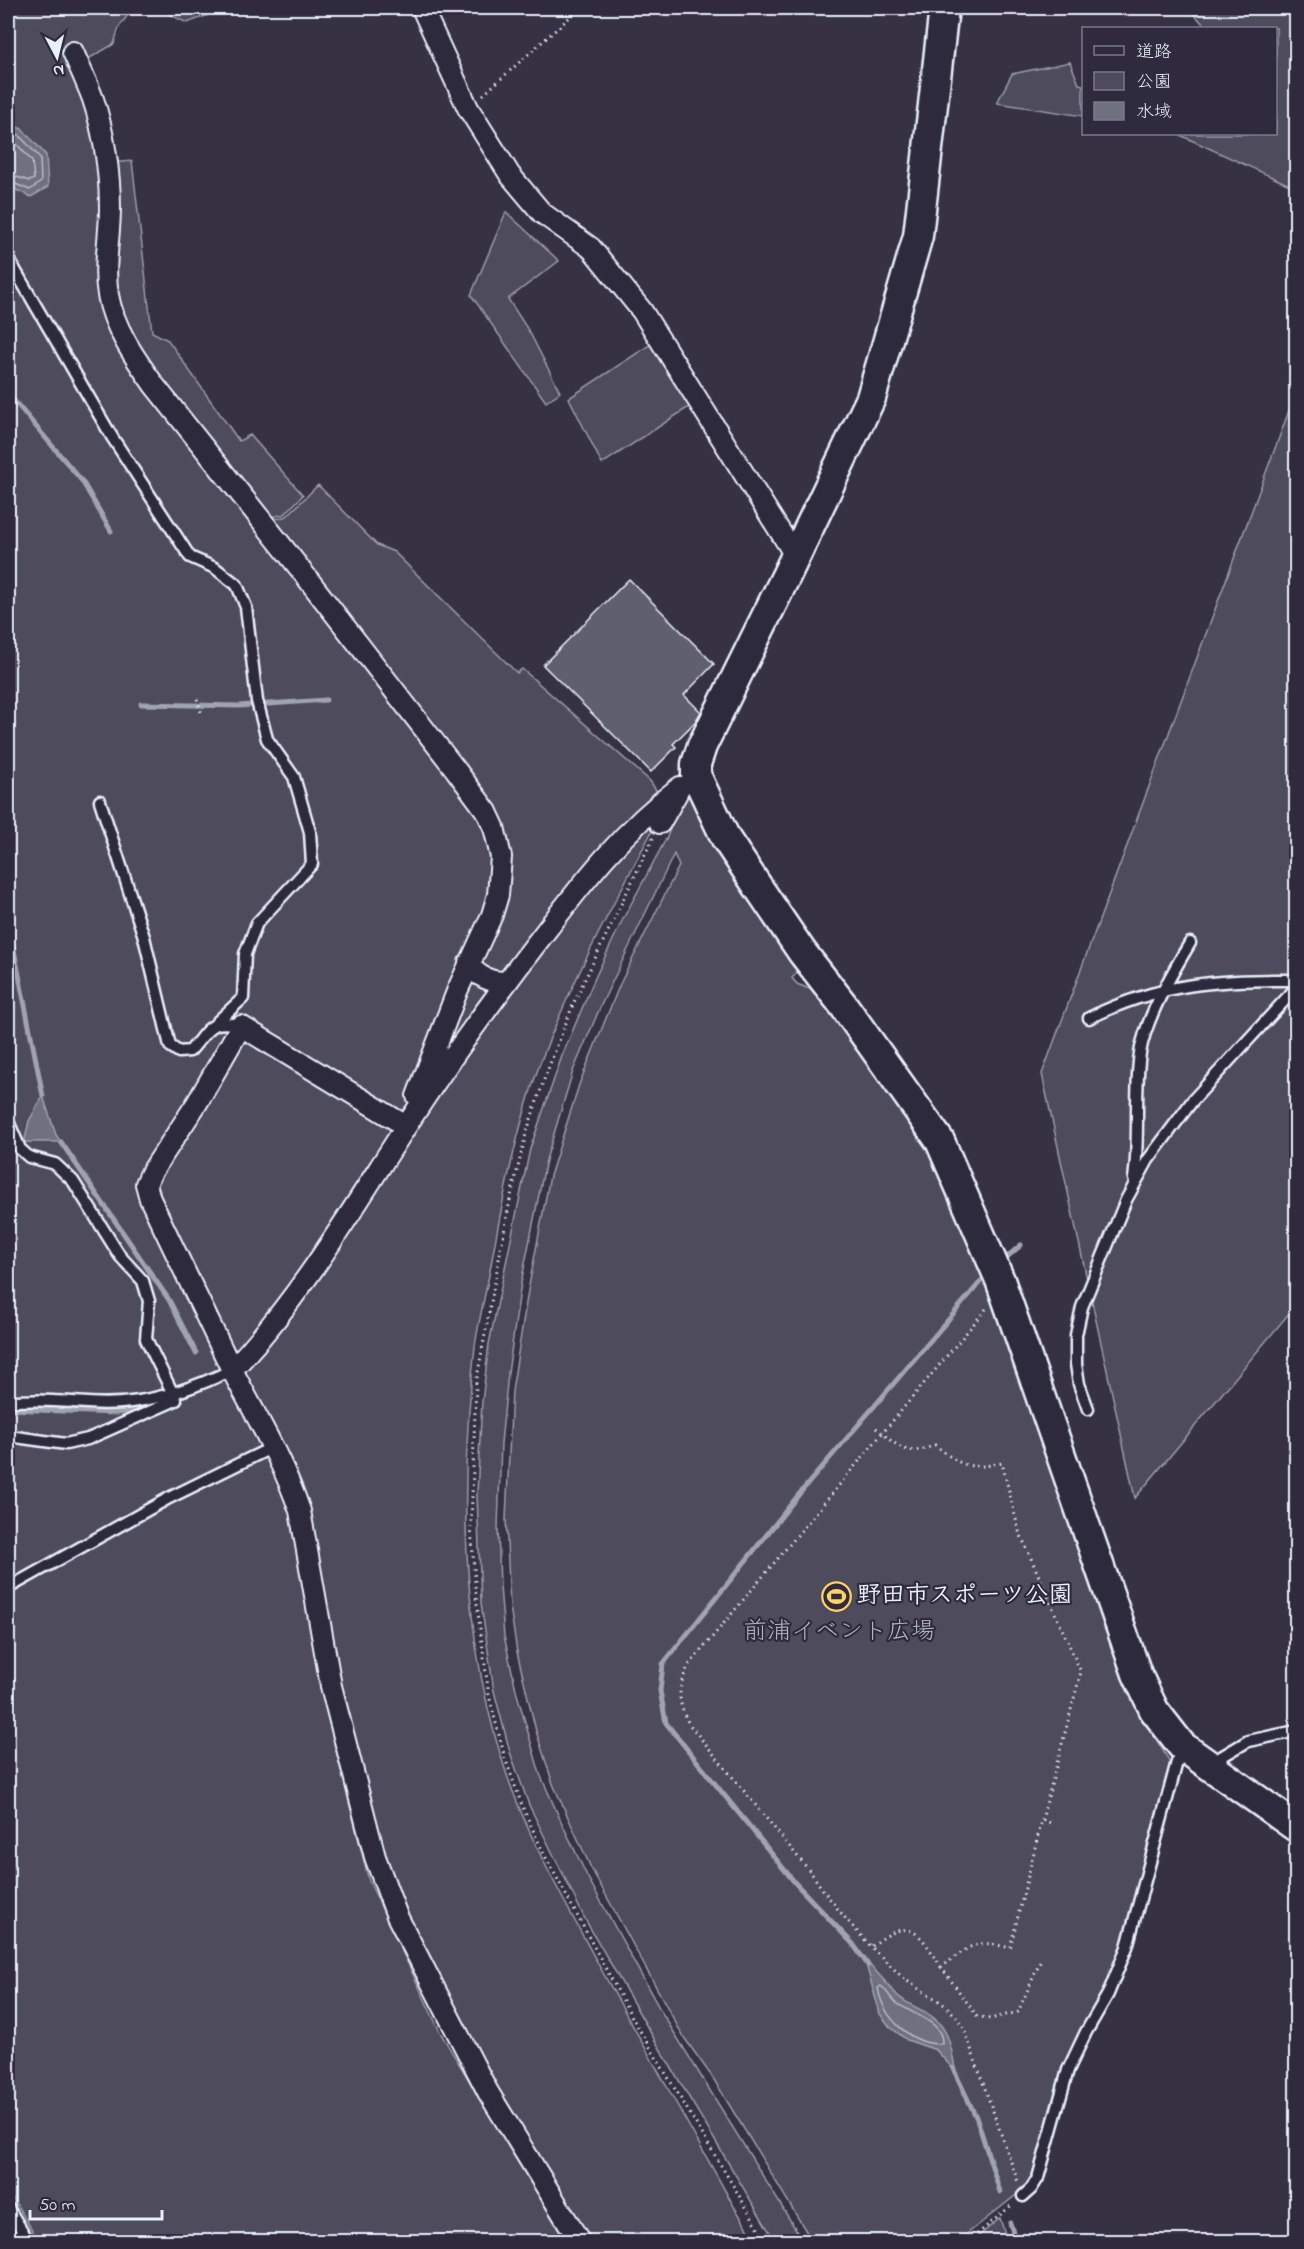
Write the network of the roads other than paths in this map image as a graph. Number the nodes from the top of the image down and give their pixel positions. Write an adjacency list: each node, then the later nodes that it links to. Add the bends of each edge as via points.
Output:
1 (422, 8): 5 (street, via 468,108 510,175 542,213 591,248 642,311)
2 (944, 8): 5 (street, via 918,236 871,398)
3 (73, 52): 10 (street, via 93,101 107,170 108,295 116,322 134,356 487,812 499,843 501,876 492,915)
4 (8, 258): 16 (lane, via 106,427 190,557 215,568 237,585 246,607 267,739 294,777 310,832 312,864 257,923 245,954 243,998)
5 (796, 557): 6 (street)
6 (688, 781): 8 (street); 12 (street, via 650,810 604,858); 29 (street, via 802,952 940,1141 1003,1288 1137,1674 1154,1710)
7 (100, 801): 16 (lane, via 144,937 170,1046 179,1052 190,1051)
8 (660, 823)
9 (1190, 943): 14 (lane)
10 (469, 963): 12 (street, via 476,973 494,981); 19 (street)
11 (1296, 980): 14 (lane, via 1229,981)
12 (507, 981): 19 (street)
13 (1296, 988): 20 (lane, via 1193,1100)
14 (1164, 990): 15 (lane, via 1128,1000); 20 (lane, via 1142,1040 1137,1161)
15 (1089, 1018)
16 (216, 1023): 17 (lane)
17 (241, 1026): 19 (street); 21 (street, via 146,1184)
18 (8, 1121): 22 (lane, via 17,1146 29,1156 55,1164 73,1181 120,1256 143,1281 149,1301 146,1339)
19 (406, 1126): 21 (street, via 311,1273)
20 (1132, 1188): 24 (lane, via 1082,1307 1076,1335 1079,1384)
21 (232, 1370): 22 (lane); 26 (street)
22 (174, 1393): 23 (lane, via 129,1403); 25 (lane, via 176,1400 88,1439 66,1444)
23 (8, 1401)
24 (1088, 1409)
25 (8, 1436)
26 (273, 1447): 27 (lane, via 169,1498); 35 (street, via 300,1511 331,1686 375,1857 397,1916 488,2092)
27 (8, 1588)
28 (1296, 1731): 30 (lane, via 1248,1741)
29 (1182, 1746): 30 (street); 32 (lane, via 1127,1947 1108,1994 1068,2070 1038,2178)
30 (1208, 1765): 31 (street)
31 (1296, 1827)
32 (1023, 2196)
33 (8, 2208): 34 (lane)
34 (29, 2241)
35 (580, 2241)

